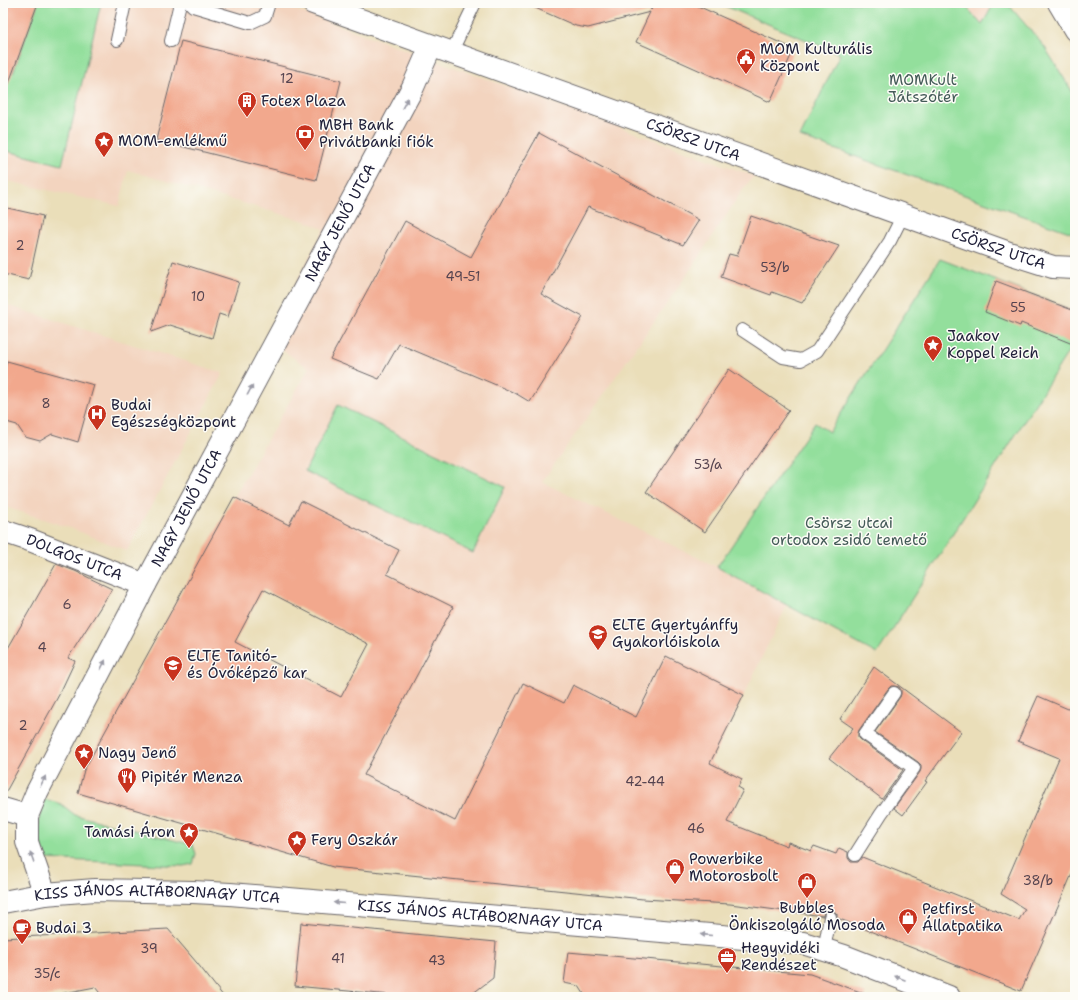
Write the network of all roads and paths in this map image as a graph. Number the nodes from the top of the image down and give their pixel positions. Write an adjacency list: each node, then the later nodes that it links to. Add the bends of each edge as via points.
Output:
1 (125, 3): 11 (lane)
2 (180, 3): 12 (lane)
3 (190, 3): 4 (lane, via 250,23 264,16)
4 (269, 3)
5 (313, 3): 13 (street, CSÖRSZ UTCA)
6 (476, 3): 13 (lane)
7 (1059, 3): 10 (street)
8 (1072, 3): 9 (street)
9 (1075, 6)
10 (1075, 30)
11 (117, 40)
12 (170, 41)
13 (441, 49): 14 (street, CSÖRSZ UTCA); 18 (street, NAGY JENŐ UTCA, one-way to 13, via 421,70)
14 (903, 215): 15 (street, CSÖRSZ UTCA, via 1053,267); 16 (lane, via 890,241 817,351 801,360 783,357)
15 (1075, 268)
16 (742, 330)
17 (3, 531): 18 (street, DOLGOS UTCA)
18 (145, 585): 21 (street, NAGY JENŐ UTCA, one-way to 18, via 37,792)
19 (894, 694): 22 (lane, via 865,734 914,768)
20 (3, 809): 21 (street)
21 (27, 816): 23 (street, NAGY JENŐ UTCA, one-way to 21, via 27,842)
22 (855, 855)
23 (45, 894): 24 (street, KISS JÁNOS ALTÁBORNAGY UTCA); 26 (street, KISS JÁNOS ALTÁBORNAGY UTCA, one-way to 23, via 803,943 230,894 95,890)
24 (3, 902)
25 (830, 917): 26 (lane)
26 (824, 950): 27 (street, KISS JÁNOS ALTÁBORNAGY UTCA, one-way to 26)
27 (949, 997)

